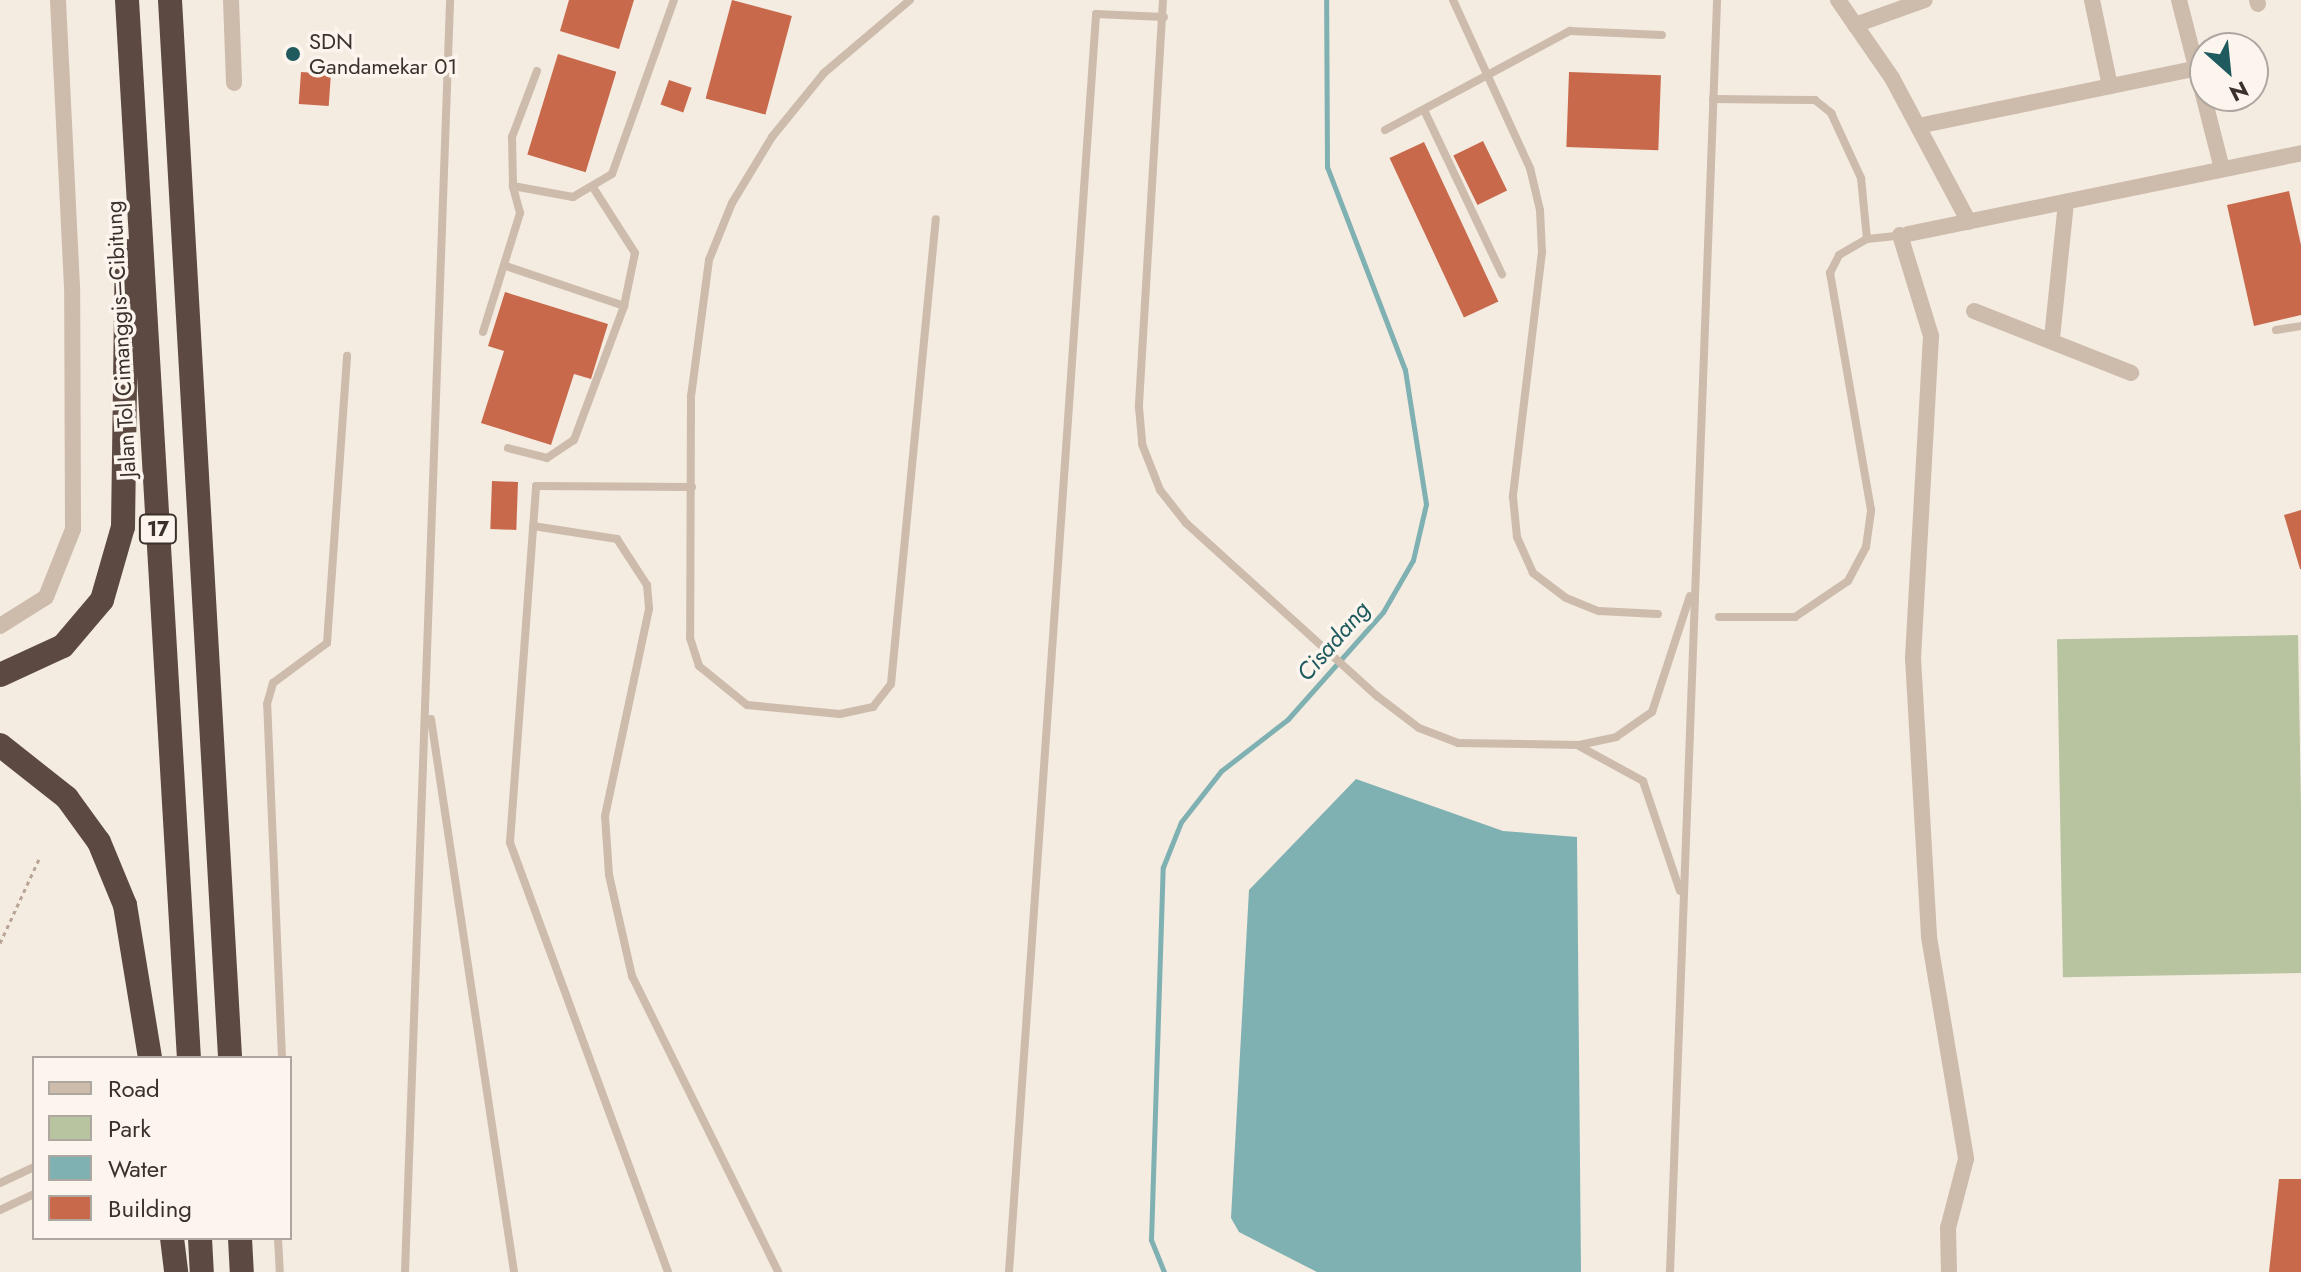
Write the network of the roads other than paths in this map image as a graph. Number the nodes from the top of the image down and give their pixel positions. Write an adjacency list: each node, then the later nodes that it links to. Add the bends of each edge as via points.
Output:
1 (58, 0): 55 (street, via 72,272 73,529 46,597)
2 (127, 0): 19 (highway, Jalan Tol Cimanggis–Cibitung / 17)
3 (170, 0): 63 (highway, 17)
4 (231, 0): 23 (street)
5 (450, 0): 57 (lane)
6 (674, 0): 33 (lane, via 612,174)
7 (910, 0): 50 (lane, via 824,73 772,137 732,203 694,333)
8 (1163, 0): 15 (lane)
9 (1453, 0): 22 (lane)
10 (1717, 0): 25 (lane)
11 (1838, 0): 16 (street)
12 (2092, 0): 24 (street)
13 (2179, 0): 18 (street)
14 (1920, 1): 16 (street)
15 (1164, 17): 59 (lane, via 1142,444 1160,490 1186,523 1419,728 1458,743); 81 (lane, via 1096,14)
16 (1855, 25): 28 (street)
17 (1662, 35): 22 (lane, via 1570,31)
18 (2189, 36)
19 (131, 63): 56 (highway, via 123,527 102,600 63,646); 62 (highway, Jalan Tol Cimanggis–Cibitung / 17)
20 (2189, 70): 24 (street)
21 (537, 71): 32 (lane, via 512,137)
22 (1487, 77): 26 (lane); 53 (lane, via 1530,168 1542,238 1513,497 1517,537 1533,573 1566,598 1599,611)
23 (234, 83)
24 (2110, 86): 28 (street)
25 (1713, 99): 38 (lane, via 1815,100 1831,113 1861,178); 52 (lane)
26 (1424, 110): 29 (lane); 40 (lane)
27 (2208, 112): 31 (street)
28 (1918, 126): 36 (street)
29 (1385, 130)
30 (2301, 153): 31 (street)
31 (2222, 169): 34 (street)
32 (513, 186): 33 (lane, via 573,197); 39 (lane, via 522,201)
33 (594, 189): 41 (lane, via 635,253)
34 (2066, 202): 36 (street); 46 (street)
35 (936, 219): 50 (lane, via 896,654 891,684 873,707 840,714 747,705 699,666 690,638)
36 (1969, 222): 37 (street)
37 (1904, 234): 38 (lane); 83 (street, via 1931,336 1913,658 1929,937 1966,1159 1948,1228)
38 (1867, 239): 54 (lane, via 1839,255 1830,273 1871,510 1866,547 1848,581 1795,617)
39 (506, 266): 41 (lane); 45 (lane)
40 (1502, 274)
41 (624, 306): 49 (lane, via 574,440 547,458)
42 (1974, 311): 46 (street)
43 (2301, 326): 44 (lane)
44 (2276, 330)
45 (483, 332)
46 (2052, 338): 48 (street)
47 (347, 356): 64 (lane, via 327,643 273,683 267,704)
48 (2131, 373)
49 (508, 448)
50 (692, 487): 51 (lane, via 536,486)
51 (533, 526): 79 (lane, via 510,842); 80 (lane, via 617,539 647,585 649,609 605,816 609,875 632,976)
52 (1694, 583): 59 (lane, via 1652,712 1616,737); 60 (lane)
53 (1658, 614)
54 (1719, 617)
55 (0, 626)
56 (0, 675)
57 (428, 697): 77 (lane); 78 (lane)
58 (0, 745): 61 (highway, via 67,798 99,842 125,905)
59 (1579, 745): 60 (lane, via 1643,781)
60 (1683, 902): 82 (lane)
61 (150, 1056)
62 (189, 1056)
63 (230, 1056)
64 (282, 1056)
65 (32, 1168): 66 (lane)
66 (0, 1183)
67 (32, 1195): 68 (lane)
68 (0, 1210)
69 (172, 1240): 73 (highway)
70 (200, 1240): 74 (highway)
71 (240, 1240): 75 (highway)
72 (278, 1240): 76 (lane)
73 (176, 1272)
74 (202, 1272)
75 (242, 1272)
76 (280, 1272)
77 (405, 1272)
78 (514, 1272)
79 (668, 1272)
80 (778, 1272)
81 (1009, 1272)
82 (1670, 1272)
83 (1949, 1272)

